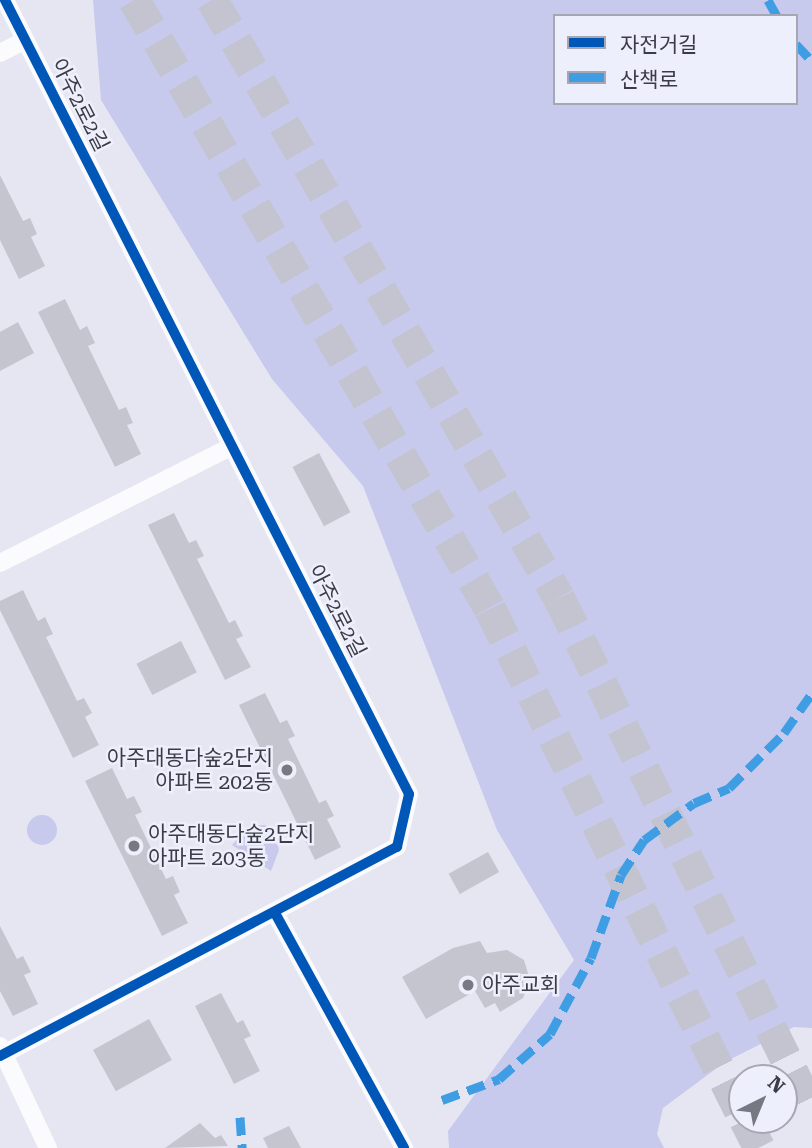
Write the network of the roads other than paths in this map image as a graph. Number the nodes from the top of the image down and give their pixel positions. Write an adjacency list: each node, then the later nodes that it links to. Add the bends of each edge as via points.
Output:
1 (5, 0): 2 (street, 아주2로2길)
2 (25, 40): 3 (street); 4 (street, 아주2로2길)
3 (0, 53)
4 (231, 447): 5 (street); 6 (street, 아주2로2길, via 409,794 397,846)
5 (0, 563)
6 (275, 913): 7 (street, 아주2로2길); 9 (street)
7 (1, 1052): 8 (street)
8 (48, 1148)
9 (404, 1148)

